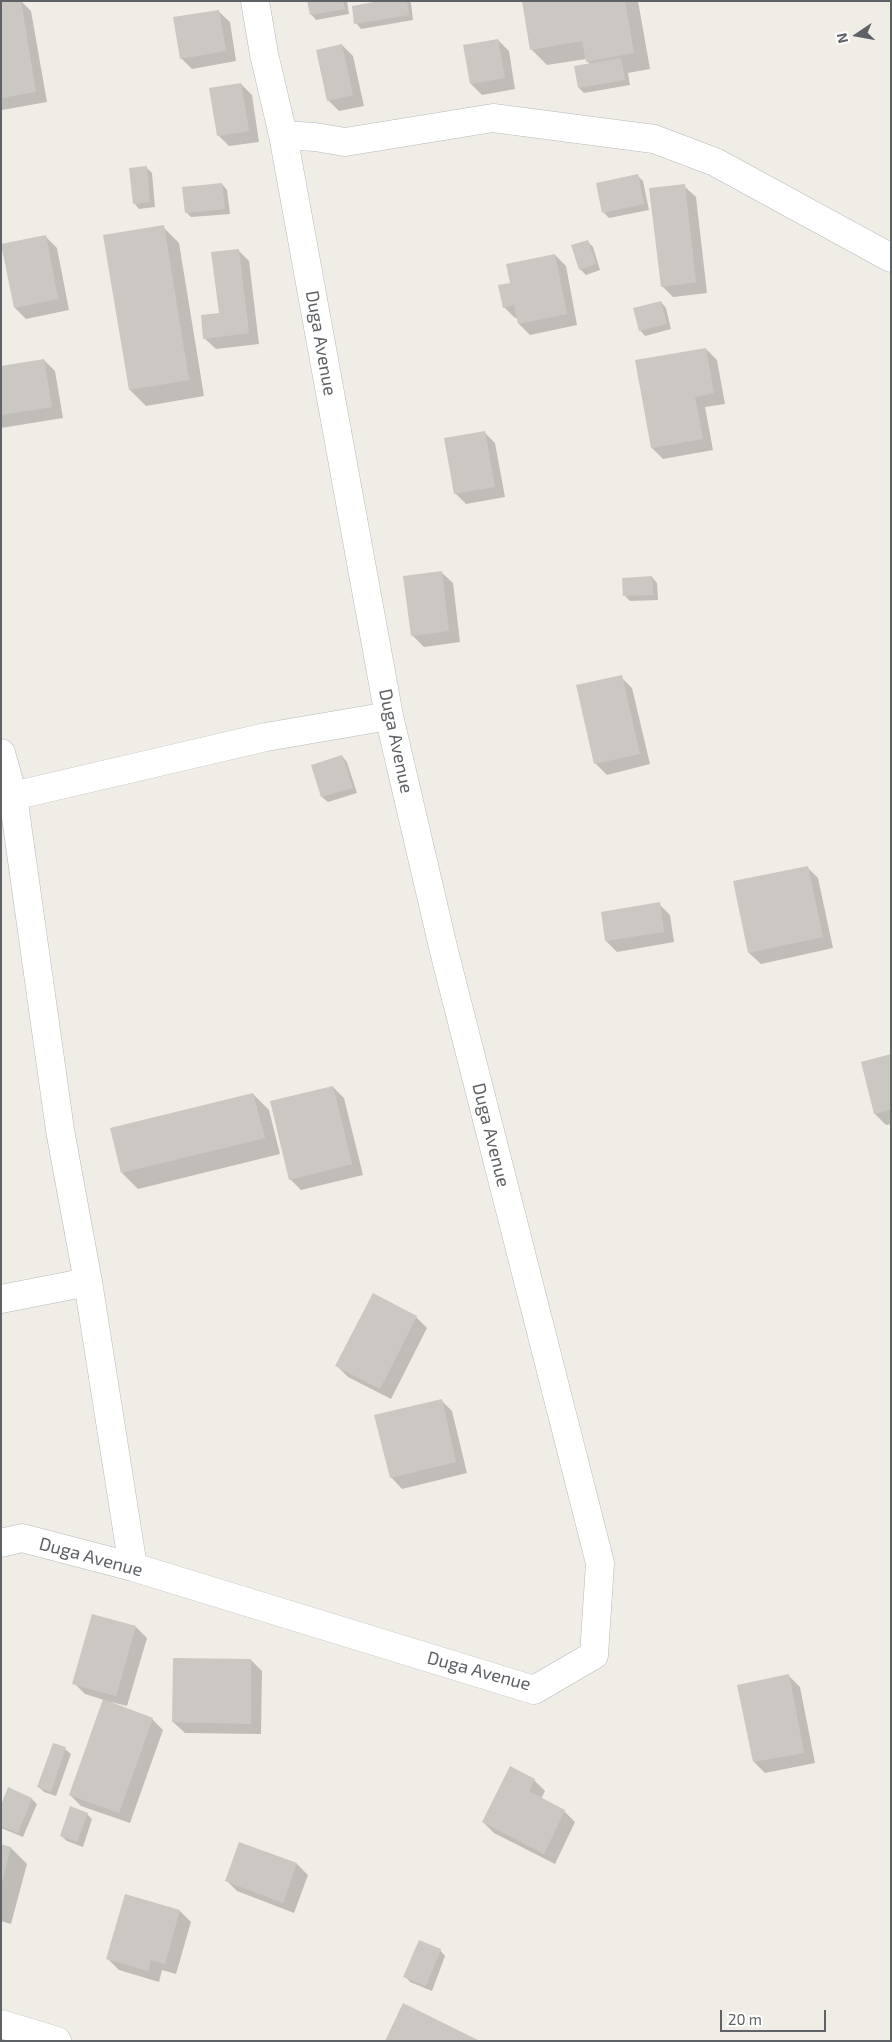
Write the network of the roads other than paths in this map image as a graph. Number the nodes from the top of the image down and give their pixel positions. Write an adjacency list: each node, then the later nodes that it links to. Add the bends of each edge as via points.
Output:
1 (255, 1): 2 (street, Duga Avenue)
2 (283, 135): 3 (street, via 345,142 493,118 654,139 715,162); 4 (street, Duga Avenue)
3 (891, 258)
4 (389, 716): 6 (street, via 266,737); 10 (street, Duga Avenue, via 446,960 600,1563 594,1654 534,1690)
5 (1, 754): 6 (street)
6 (13, 796): 7 (street, via 60,1130)
7 (88, 1282): 8 (street); 10 (street)
8 (1, 1299)
9 (1, 1543): 10 (street, Duga Avenue, via 22,1538)
10 (132, 1567)
11 (1, 2024): 12 (street)
12 (57, 2041)

